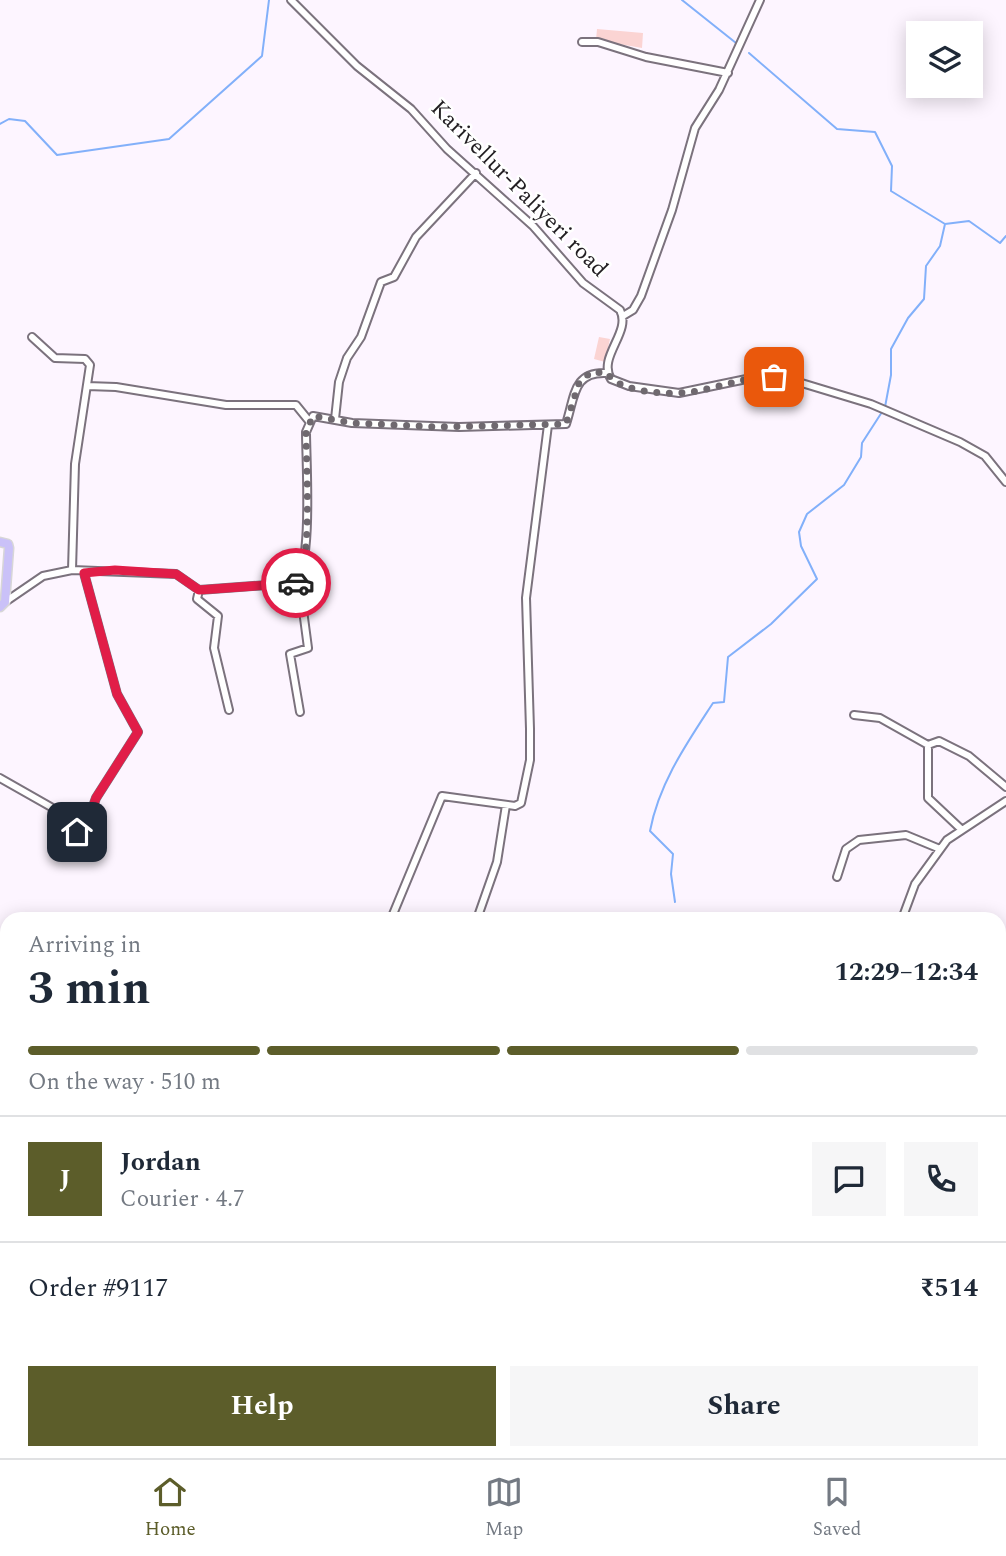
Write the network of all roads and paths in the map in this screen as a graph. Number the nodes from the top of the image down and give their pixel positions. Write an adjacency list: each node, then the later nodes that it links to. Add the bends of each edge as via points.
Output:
1 (291, 0): 5 (street, Karivellur-Paliyeri road)
2 (760, 0): 4 (street)
3 (582, 42): 4 (street)
4 (727, 73): 6 (street, via 695,128 641,296)
5 (477, 173): 6 (street, Karivellur-Paliyeri road, via 533,226 583,283); 10 (street, via 415,237 394,277 381,282 361,337 347,358)
6 (623, 316): 8 (street)
7 (32, 337): 9 (street, via 55,358 85,359 90,365)
8 (607, 373): 12 (street, via 585,375 566,424); 13 (street, via 629,386 679,393 744,378 774,377 822,389 878,407 985,456)
9 (87, 386): 11 (street, via 226,405 296,405); 15 (street, via 75,464)
10 (335, 419): 11 (street, via 313,416); 12 (street, via 459,427)
11 (309, 421): 17 (street, via 307,547)
12 (548, 425): 27 (street, via 526,598 530,760 521,803)
13 (1006, 482)
14 (0, 542): 19 (main road, via 9,548)
15 (72, 570): 16 (street); 19 (street, via 43,576)
16 (84, 573): 18 (street, via 176,574); 24 (street, via 117,694 138,732 96,798 84,832)
17 (299, 580): 18 (street, via 285,585); 21 (street, via 308,648 290,654)
18 (199, 590): 20 (street, via 197,599 218,616 214,648)
19 (3, 604)
20 (229, 710)
21 (300, 712)
22 (854, 715): 23 (street, via 880,718)
23 (928, 746): 25 (street, via 939,741 969,756); 28 (street, via 928,798)
24 (0, 778)
25 (1006, 787)
26 (1006, 801): 28 (street)
27 (506, 805): 31 (street, via 442,796); 32 (street, via 497,862)
28 (962, 830): 29 (street)
29 (940, 849): 30 (street, via 906,835 859,840 846,849); 33 (street, via 915,884)
30 (837, 877)
31 (394, 912)
32 (479, 912)
33 (905, 912)

